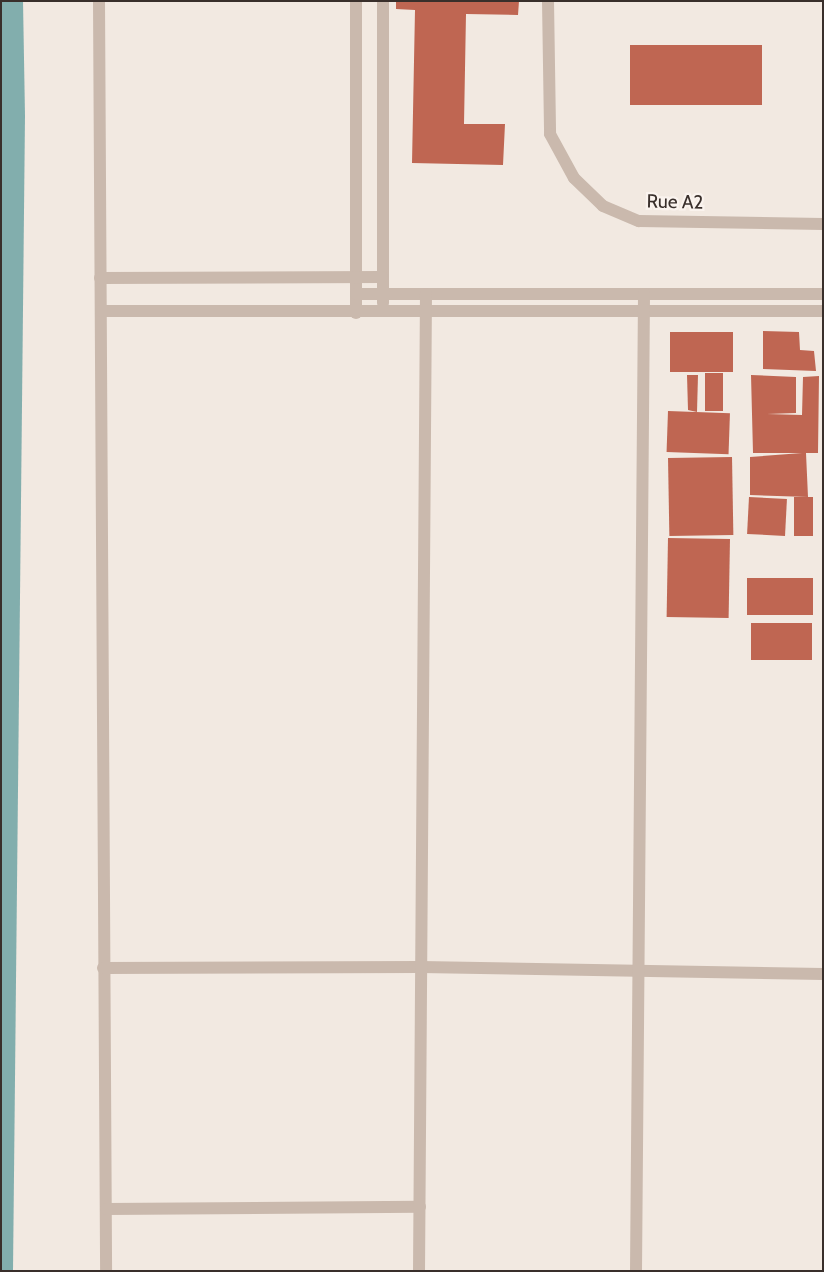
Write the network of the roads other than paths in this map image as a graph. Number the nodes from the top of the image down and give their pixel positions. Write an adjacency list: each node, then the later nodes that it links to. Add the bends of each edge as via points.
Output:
1 (99, 1): 8 (street)
2 (356, 1): 6 (street)
3 (383, 1): 7 (street)
4 (548, 1): 5 (street, Rue A2, via 550,134 574,178 603,206 639,221)
5 (823, 224)
6 (355, 277): 7 (street); 8 (street); 9 (street)
7 (382, 277): 10 (street)
8 (100, 278): 14 (street)
9 (356, 294): 10 (street); 16 (street)
10 (383, 294): 11 (street); 17 (street)
11 (426, 294): 12 (street); 18 (street)
12 (644, 294): 13 (street); 19 (street)
13 (823, 294)
14 (101, 310): 16 (street); 21 (street)
15 (823, 311): 19 (street)
16 (356, 312): 17 (street)
17 (383, 312): 18 (street)
18 (426, 312): 19 (street); 20 (street)
19 (644, 312): 22 (street)
20 (421, 966): 21 (street); 22 (street); 24 (street)
21 (103, 968): 25 (street)
22 (639, 973): 23 (street); 28 (street)
23 (823, 974)
24 (420, 1207): 25 (street); 27 (street)
25 (106, 1209): 26 (street)
26 (106, 1271)
27 (419, 1271)
28 (636, 1271)

